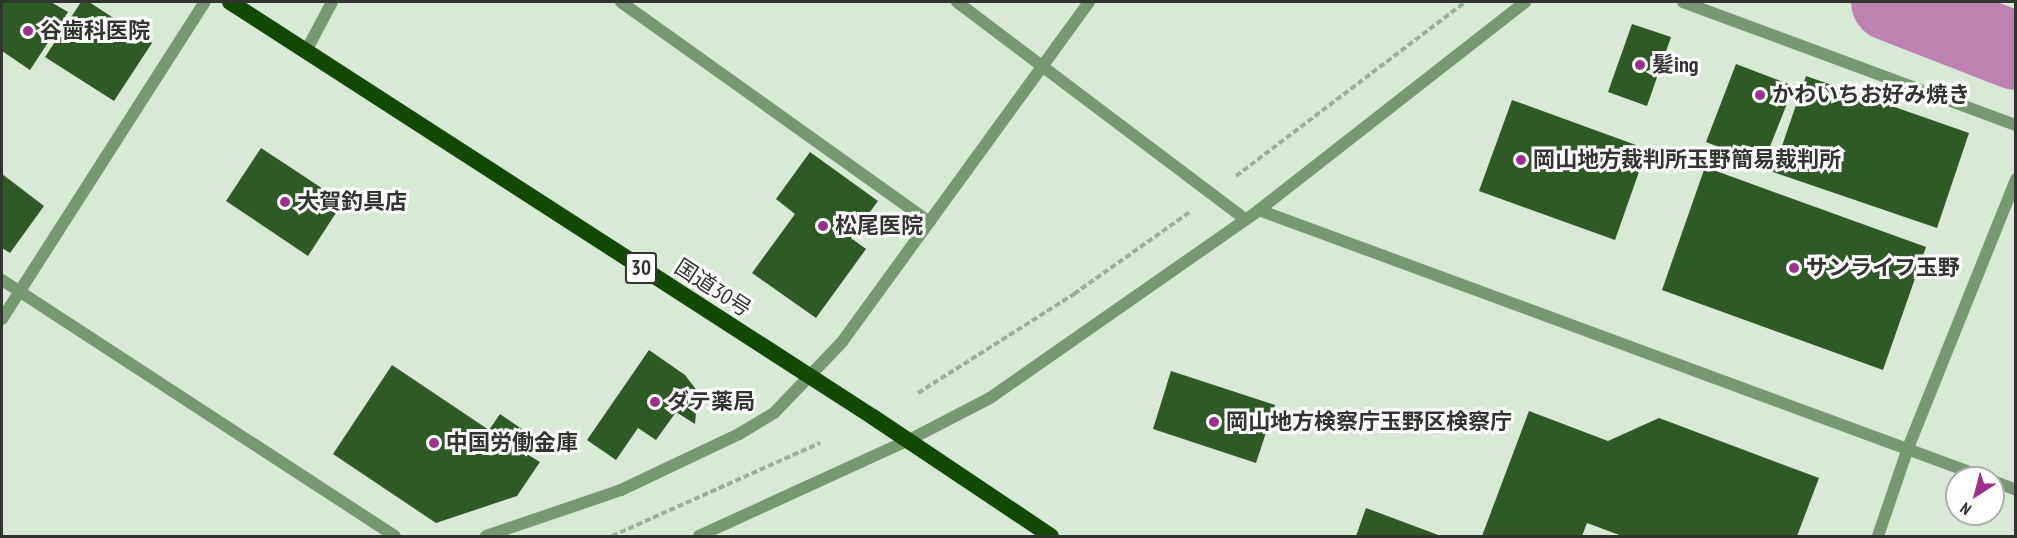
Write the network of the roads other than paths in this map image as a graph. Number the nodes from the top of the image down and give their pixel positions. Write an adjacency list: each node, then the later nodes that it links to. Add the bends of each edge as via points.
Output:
1 (205, 2): 17 (street)
2 (230, 2): 9 (highway, 国道30号 / 30)
3 (332, 2): 9 (street)
4 (621, 2): 15 (street)
5 (957, 2): 10 (street)
6 (1089, 2): 10 (street)
7 (1525, 2): 13 (street)
8 (1683, 2): 11 (street)
9 (306, 51): 19 (highway, 国道30号 / 30)
10 (1043, 66): 14 (street); 15 (street)
11 (2016, 125)
12 (2016, 180): 21 (street)
13 (1259, 210): 14 (street); 21 (street)
14 (1245, 219): 20 (street, via 990,398)
15 (929, 222): 19 (street, via 842,342)
16 (2, 280): 17 (street)
17 (20, 292): 18 (street); 23 (street)
18 (2, 319)
19 (811, 378): 20 (highway, 国道30号 / 30); 24 (street, via 774,413 740,434 621,490)
20 (909, 440): 25 (street); 26 (highway, 国道30号 / 30)
21 (1908, 448): 22 (street); 27 (street)
22 (1955, 466)
23 (395, 537)
24 (486, 537)
25 (699, 537)
26 (1051, 537)
27 (1878, 537)

